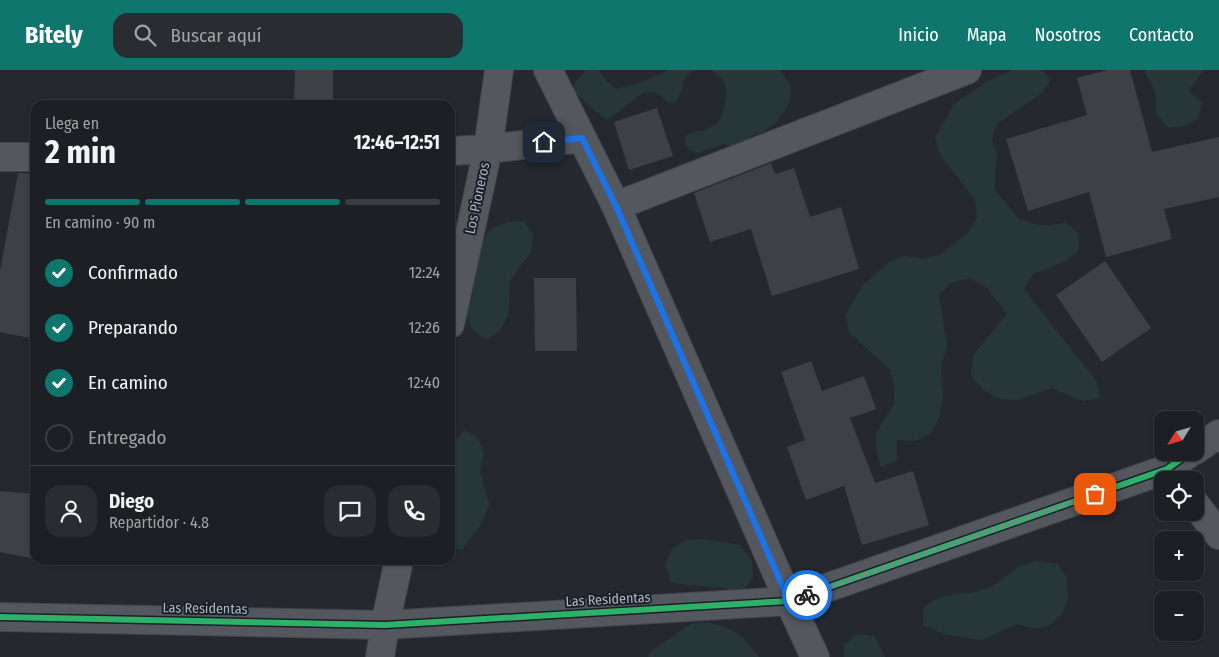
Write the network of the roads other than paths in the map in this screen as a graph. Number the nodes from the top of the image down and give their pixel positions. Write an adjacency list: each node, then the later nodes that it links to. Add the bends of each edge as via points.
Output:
1 (499, 70): 5 (street, Los Pioneros)
2 (548, 70): 4 (street)
3 (967, 70): 9 (street)
4 (582, 138): 5 (street); 9 (street)
5 (488, 149): 6 (street); 10 (street, Los Pioneros)
6 (455, 151)
7 (0, 157): 8 (street)
8 (30, 158)
9 (616, 206): 19 (street)
10 (455, 301)
11 (1219, 434): 12 (street)
12 (1204, 444)
13 (1183, 461): 14 (street, Las Residentas)
14 (1174, 471)
15 (1154, 480): 19 (street, Las Residentas)
16 (1204, 516): 17 (street)
17 (1219, 535)
18 (398, 565): 21 (street)
19 (789, 601): 21 (street, Las Residentas); 23 (street)
20 (0, 617): 21 (street, Las Residentas)
21 (385, 625): 22 (street)
22 (380, 657)
23 (814, 657)

